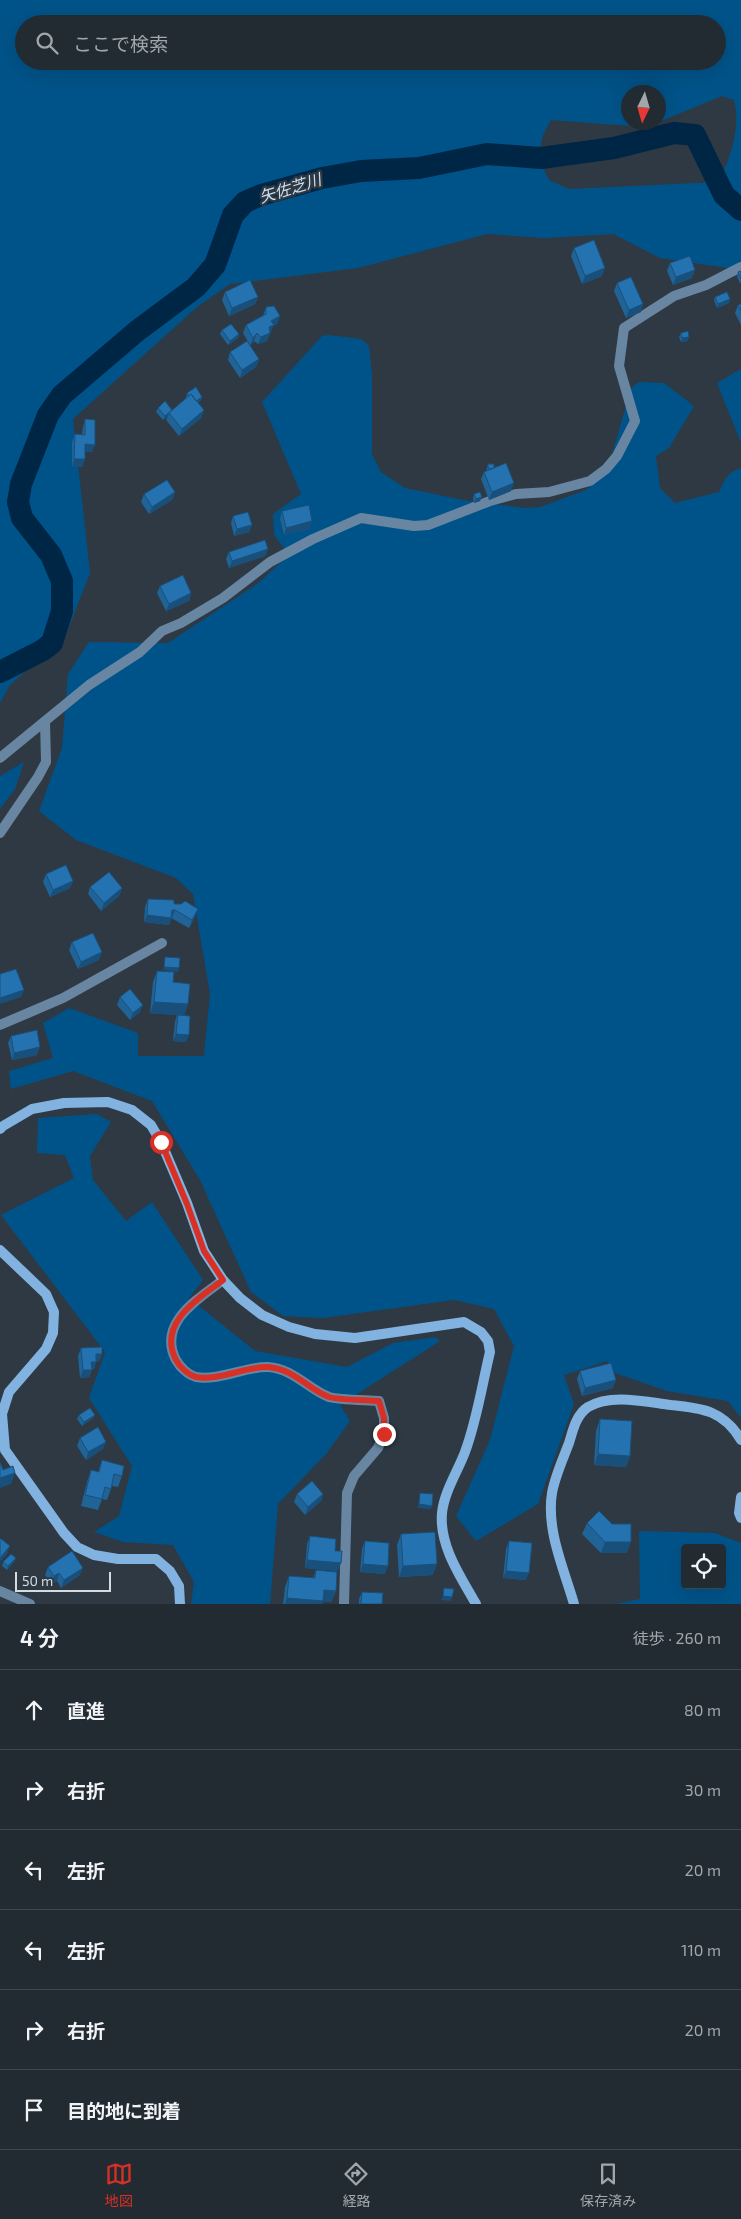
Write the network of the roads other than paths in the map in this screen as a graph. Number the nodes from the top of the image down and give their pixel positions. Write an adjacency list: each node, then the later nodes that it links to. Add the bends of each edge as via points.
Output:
1 (741, 267): 2 (street, via 706,285 674,296 624,328 619,366 635,421 606,470 590,480 549,492 516,494 490,501 428,525 361,518 270,562 223,598 162,631 140,652 88,685)
2 (45, 722): 3 (street); 4 (street, via 46,762)
3 (0, 758)
4 (0, 833)
5 (162, 943): 6 (street, via 63,998)
6 (0, 1025)
7 (0, 1129): 9 (street, via 32,1108 57,1104 108,1102 132,1110 151,1125 161,1142 204,1251)
8 (0, 1250): 15 (street, via 46,1294 54,1312 53,1333 46,1349 9,1392 2,1414 5,1450 77,1547 118,1560 156,1559 170,1571 179,1586)
9 (223, 1280): 16 (street, via 189,1306 175,1324 171,1334 180,1368 195,1377 268,1367 295,1375 330,1397 379,1401 384,1434 378,1448 354,1476 347,1493); 17 (street, via 262,1315 315,1334 355,1338 464,1322 481,1332 488,1341 490,1352 465,1450 442,1513 445,1539 453,1563)
10 (741, 1440): 18 (street, via 724,1418 709,1411 620,1400 588,1407 578,1418 567,1446 552,1492 550,1515)
11 (741, 1497): 12 (street)
12 (741, 1518)
13 (0, 1590): 14 (street)
14 (30, 1604)
15 (180, 1604)
16 (344, 1604)
17 (476, 1604)
18 (574, 1604)

